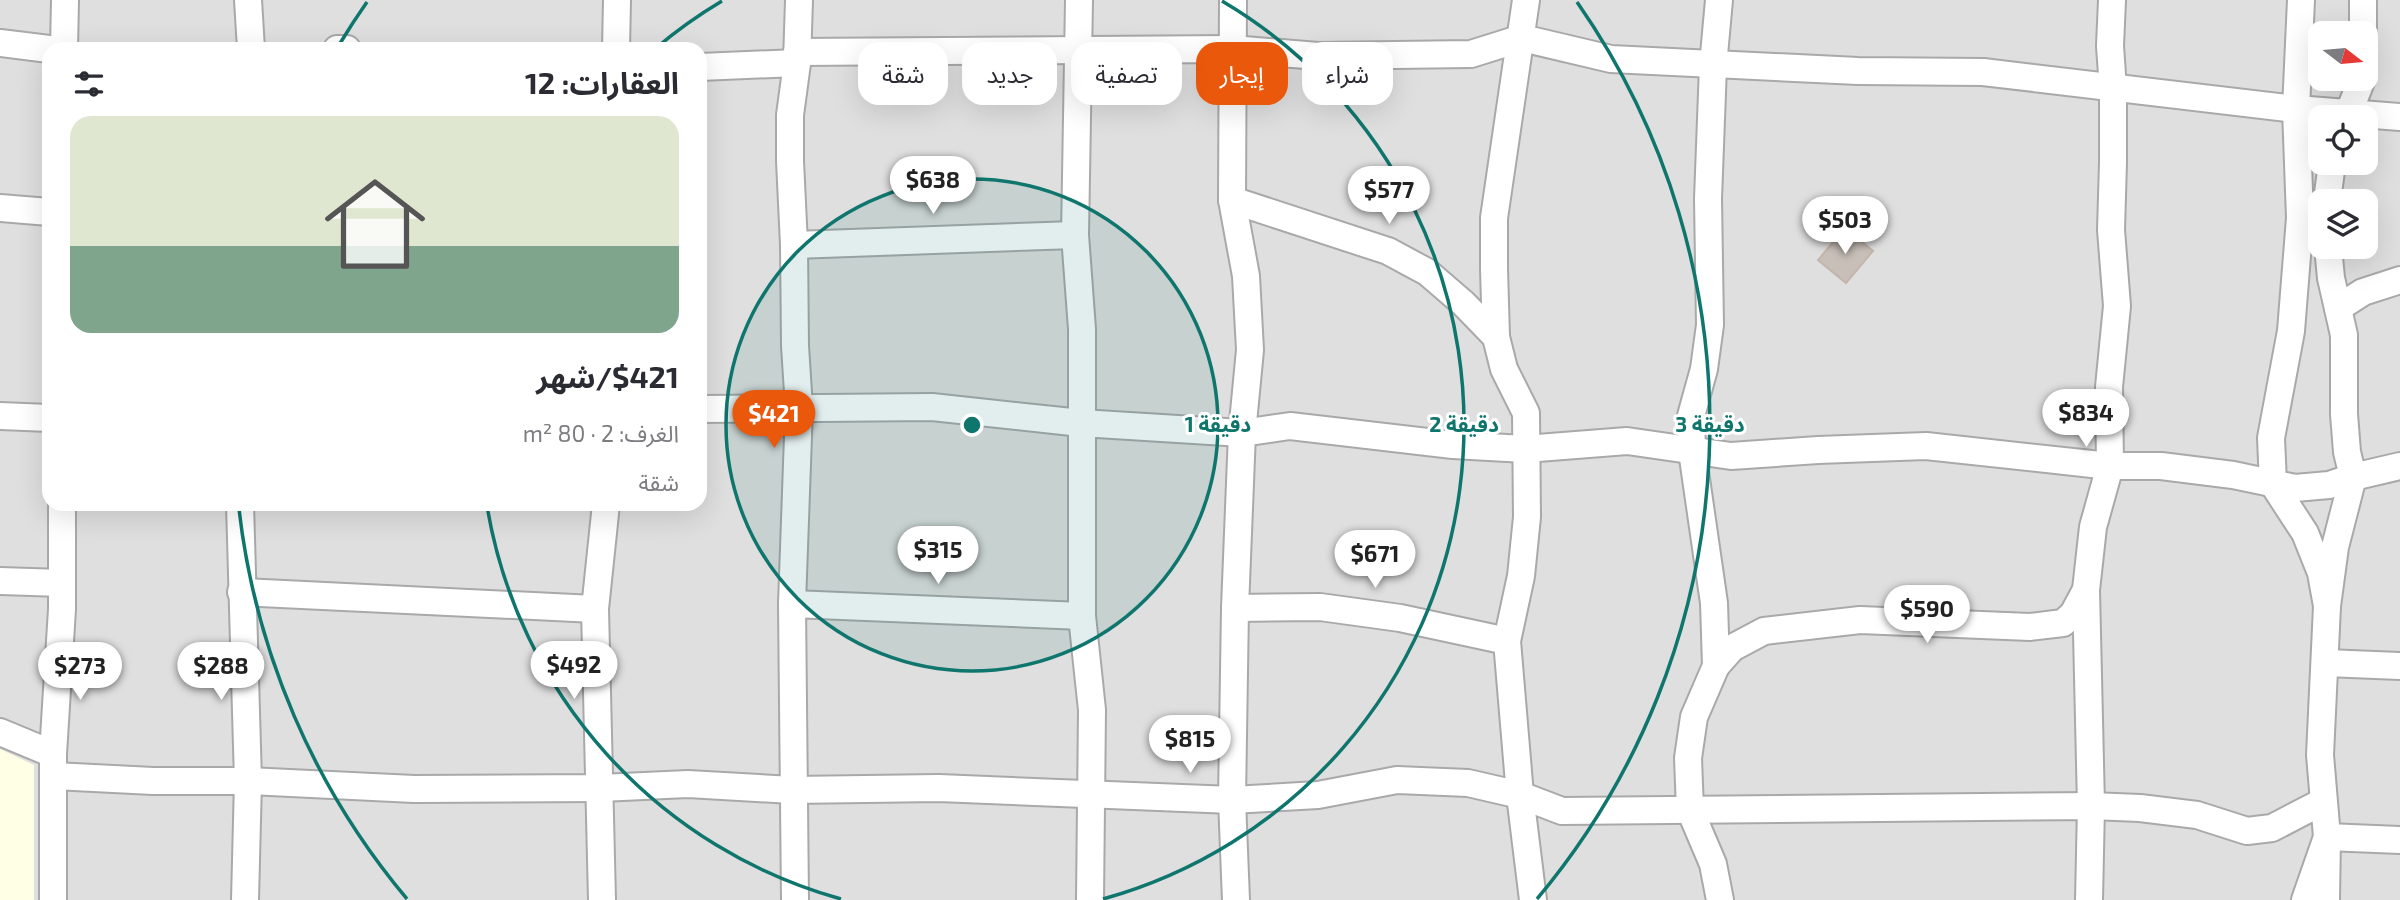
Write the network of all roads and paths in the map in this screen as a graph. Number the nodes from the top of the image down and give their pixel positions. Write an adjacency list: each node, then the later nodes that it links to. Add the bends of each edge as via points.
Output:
1 (65, 0): 14 (street)
2 (248, 0): 15 (street)
3 (617, 0): 16 (street)
4 (799, 0): 23 (street)
5 (1079, 0): 17 (street)
6 (1233, 0): 18 (street)
7 (1526, 0): 13 (street)
8 (1718, 0): 24 (street)
9 (2112, 0): 26 (street)
10 (2301, 0): 29 (street)
11 (2363, 0): 12 (street)
12 (2363, 21)
13 (1522, 38): 22 (street, via 1471,54); 24 (street, via 1611,59); 41 (street, via 1494,218)
14 (64, 42)
15 (251, 42)
16 (616, 42)
17 (1080, 42)
18 (1232, 42)
19 (0, 43): 20 (street)
20 (42, 48)
21 (1071, 48): 23 (street)
22 (1288, 54)
23 (797, 58): 25 (street); 37 (street, via 790,115)
24 (1713, 65): 26 (street, via 1983,72); 49 (street, via 1710,326 1690,416)
25 (707, 66)
26 (2113, 89): 29 (street); 50 (street, via 2111,230 2117,306 2109,387)
27 (1078, 105): 36 (street)
28 (1232, 105): 33 (street)
29 (2296, 109): 30 (street); 53 (street, via 2300,218 2291,331 2271,438)
30 (2308, 110)
31 (2378, 116): 32 (street)
32 (2400, 117)
33 (1232, 200): 41 (street, via 1388,251 1427,272); 47 (street, via 1246,276 1250,350)
34 (0, 208): 35 (street)
35 (42, 211)
36 (1075, 234): 37 (street); 46 (street, via 1082,329)
37 (794, 245): 42 (street)
38 (2329, 259): 40 (street)
39 (2400, 280): 40 (street, via 2363,292)
40 (2338, 308): 52 (street, via 2344,335 2346,440)
41 (1496, 337): 48 (street, via 1504,369 1526,413)
42 (799, 408): 43 (street); 46 (street, via 933,407); 61 (street)
43 (707, 409)
44 (0, 416): 45 (street)
45 (42, 418)
46 (1081, 423): 47 (street); 65 (street)
47 (1241, 433): 48 (street, via 1290,426); 63 (street)
48 (1525, 450): 49 (street, via 1627,441); 66 (street, via 1527,517)
49 (1692, 451): 50 (street, via 1731,456 1926,446); 68 (street, via 1714,603)
50 (2110, 466): 53 (street, via 2161,466); 59 (street, via 2093,527)
51 (2400, 466): 52 (street)
52 (2353, 477): 53 (street, via 2295,488); 62 (street, via 2335,547)
53 (2273, 484): 62 (street, via 2305,533 2321,573)
54 (62, 511): 58 (street)
55 (240, 511): 60 (street)
56 (605, 511): 64 (street)
57 (0, 581): 58 (street)
58 (62, 583): 71 (street)
59 (2085, 590): 68 (street, via 2063,623 2030,627 1860,620 1764,631 1732,648); 79 (street)
60 (241, 592): 64 (street); 72 (street)
61 (792, 604): 65 (street); 74 (street)
62 (2327, 606): 67 (street)
63 (1235, 608): 66 (street, via 1320,607); 77 (street)
64 (595, 610): 73 (street)
65 (1082, 616): 76 (street, via 1092,710)
66 (1507, 641): 75 (street)
67 (2326, 663): 69 (street); 78 (street, via 2319,755)
68 (1716, 666): 80 (street, via 1694,717 1688,758)
69 (2400, 666)
70 (0, 732): 71 (street)
71 (53, 765): 72 (street, via 153,781); 83 (street)
72 (247, 781): 73 (street, via 414,789); 84 (street)
73 (600, 788): 74 (street, via 688,784); 85 (street)
74 (792, 790): 76 (street, via 939,788); 86 (street)
75 (1520, 795): 77 (street, via 1468,783 1397,780 1318,794); 80 (street, via 1562,811); 89 (street)
76 (1092, 796): 77 (street); 87 (street)
77 (1232, 800): 88 (street)
78 (2322, 802): 79 (street, via 2272,828 2248,831 2197,815); 81 (street)
79 (2091, 806): 80 (street); 91 (street)
80 (1690, 810): 90 (street, via 1713,864)
81 (2327, 837): 82 (street); 92 (street); 93 (street)
82 (2400, 839)
83 (53, 900)
84 (244, 900)
85 (602, 900)
86 (795, 900)
87 (1090, 900)
88 (1236, 900)
89 (1533, 900)
90 (1720, 900)
91 (2089, 900)
92 (2305, 900)
93 (2326, 900)

